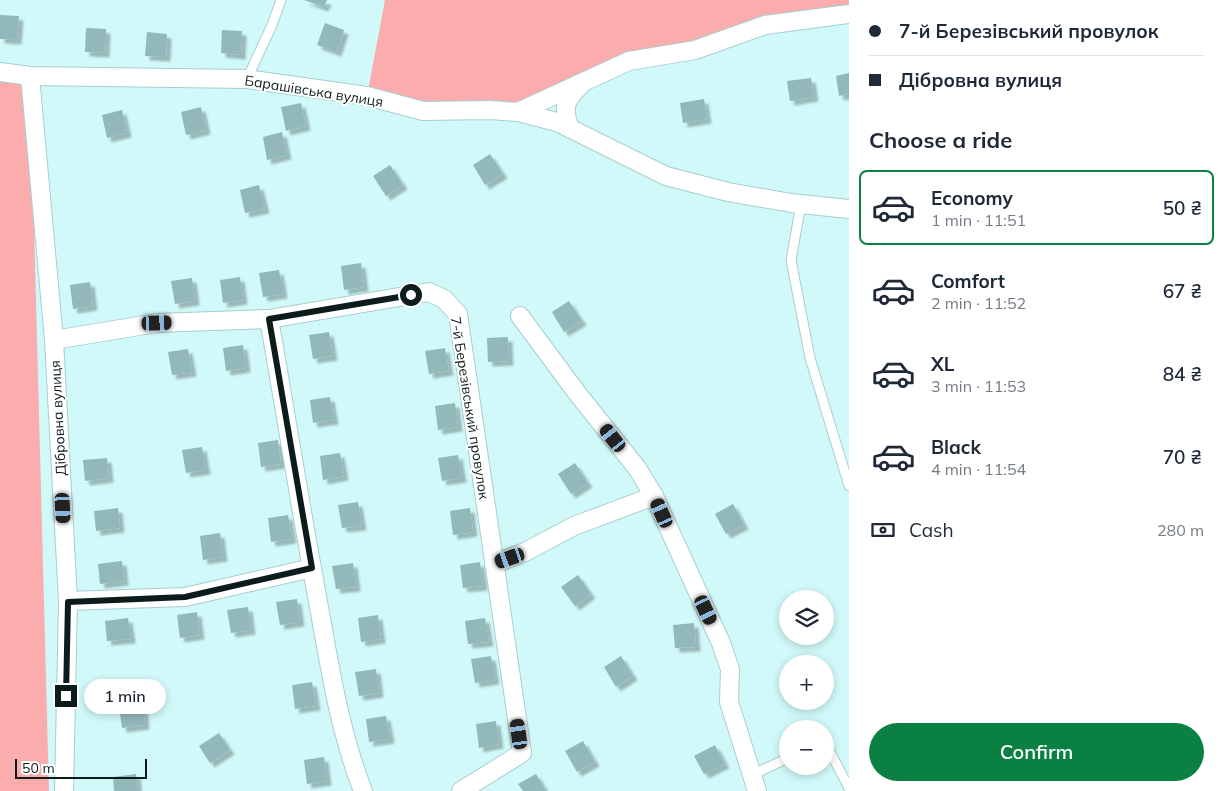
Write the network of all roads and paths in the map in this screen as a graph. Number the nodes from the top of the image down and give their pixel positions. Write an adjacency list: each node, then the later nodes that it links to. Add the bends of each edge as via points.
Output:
1 (281, 0): 5 (lane)
2 (849, 14): 6 (street, Барашівська вулиця, via 765,26 696,50 629,61)
3 (0, 72): 4 (street, Барашівська вулиця)
4 (30, 76): 5 (street, Барашівська вулиця); 13 (street, Дібровна вулиця)
5 (248, 79): 7 (street, Барашівська вулиця, via 367,96 424,111)
6 (585, 81): 7 (street, Барашівська вулиця); 8 (street, via 565,106 564,114)
7 (518, 112): 8 (street)
8 (570, 128): 9 (street, via 666,176 728,192)
9 (801, 204): 10 (street); 14 (lane, via 791,260 810,358)
10 (849, 209)
11 (520, 316): 15 (street, via 637,468)
12 (269, 319): 13 (street, 7-й Березівський провулок, via 157,323); 16 (street, 7-й Березівський провулок, via 429,292 444,299 458,314); 17 (street)
13 (54, 340): 18 (street, Дібровна вулиця)
14 (849, 486)
15 (654, 496): 16 (street, via 574,526 526,552); 21 (street, via 721,643 730,669 729,702)
16 (494, 564): 25 (street, 7-й Березівський провулок, via 522,753)
17 (312, 568): 18 (street, via 185,597); 24 (street, via 339,716)
18 (68, 602): 23 (street, Дібровна вулиця)
19 (834, 760): 22 (lane)
20 (779, 765): 21 (lane)
21 (754, 783)
22 (849, 788)
23 (64, 791)
24 (363, 791)
25 (461, 791)

